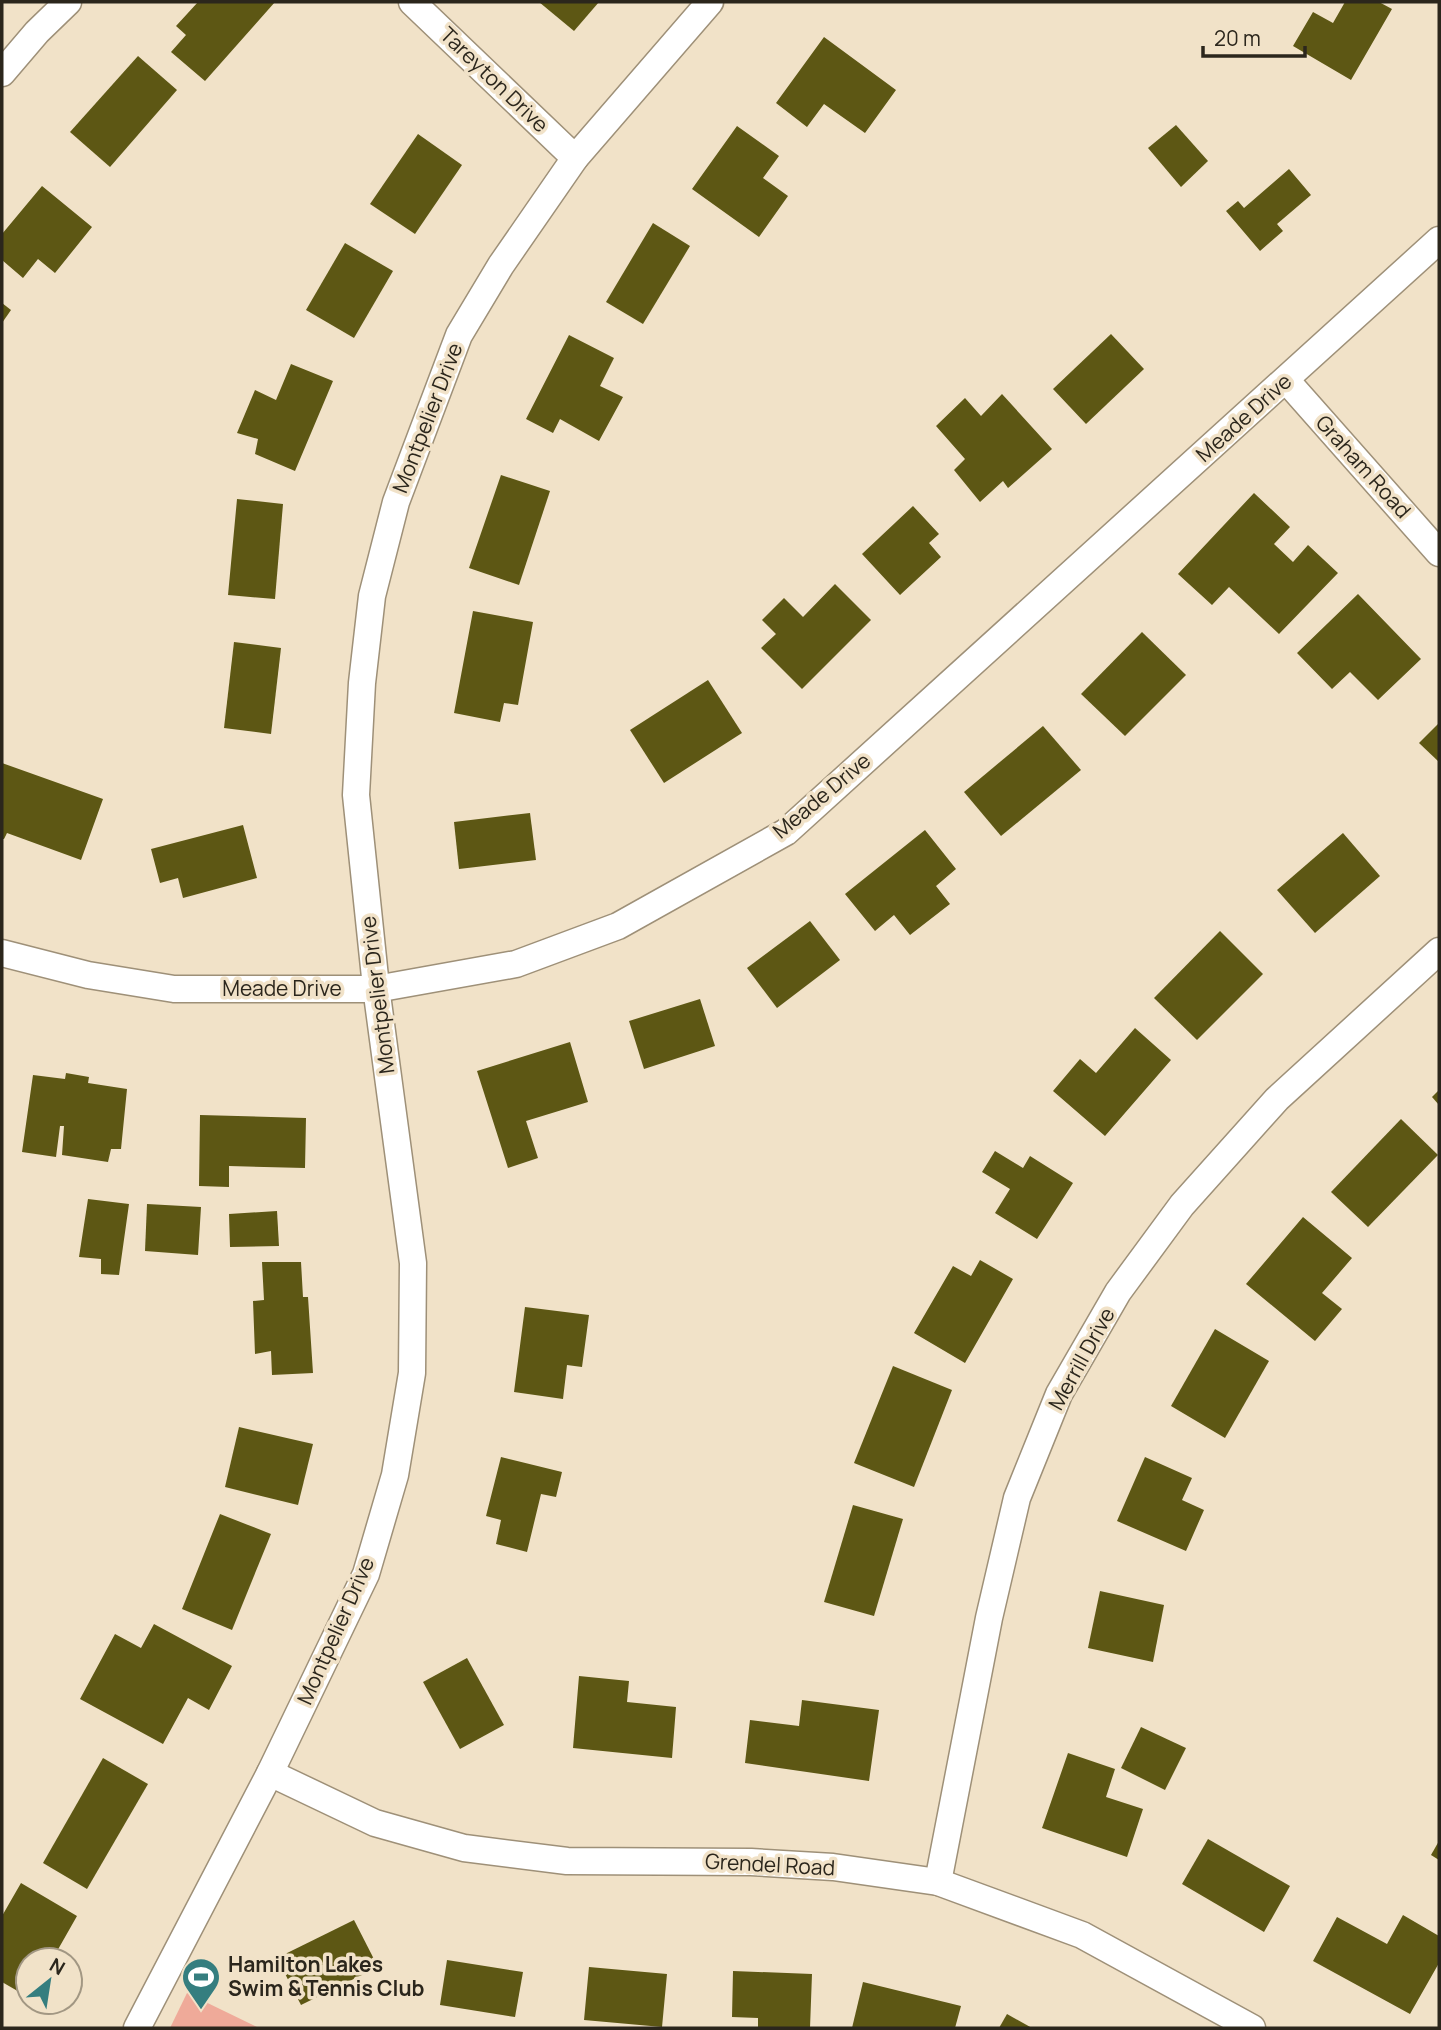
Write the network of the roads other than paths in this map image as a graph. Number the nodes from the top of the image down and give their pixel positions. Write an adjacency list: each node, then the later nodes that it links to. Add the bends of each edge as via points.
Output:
1 (68, 2): 4 (street)
2 (412, 2): 5 (street, Tareyton Drive)
3 (710, 2): 5 (street, Montpelier Drive)
4 (2, 73)
5 (575, 158): 11 (street, Montpelier Drive, via 459,335 396,502 372,596 356,795)
6 (1439, 240): 7 (street, Meade Drive)
7 (1286, 380): 8 (street, Graham Road); 11 (street, Meade Drive, via 786,832 618,926 516,964)
8 (1439, 553)
9 (1439, 951): 13 (street, Merrill Drive, via 1277,1099 1182,1205 1118,1292 1059,1394 1017,1498)
10 (2, 953): 11 (street, Meade Drive, via 88,975 174,989)
11 (376, 989): 12 (street, Montpelier Drive, via 413,1263 412,1373 395,1475 366,1574)
12 (270, 1773): 13 (street, Grendel Road, via 375,1823 464,1848 567,1861 833,1867); 14 (street, Montpelier Drive)
13 (938, 1882): 15 (street, Grendel Road, via 1082,1935)
14 (137, 2028)
15 (1251, 2028)

